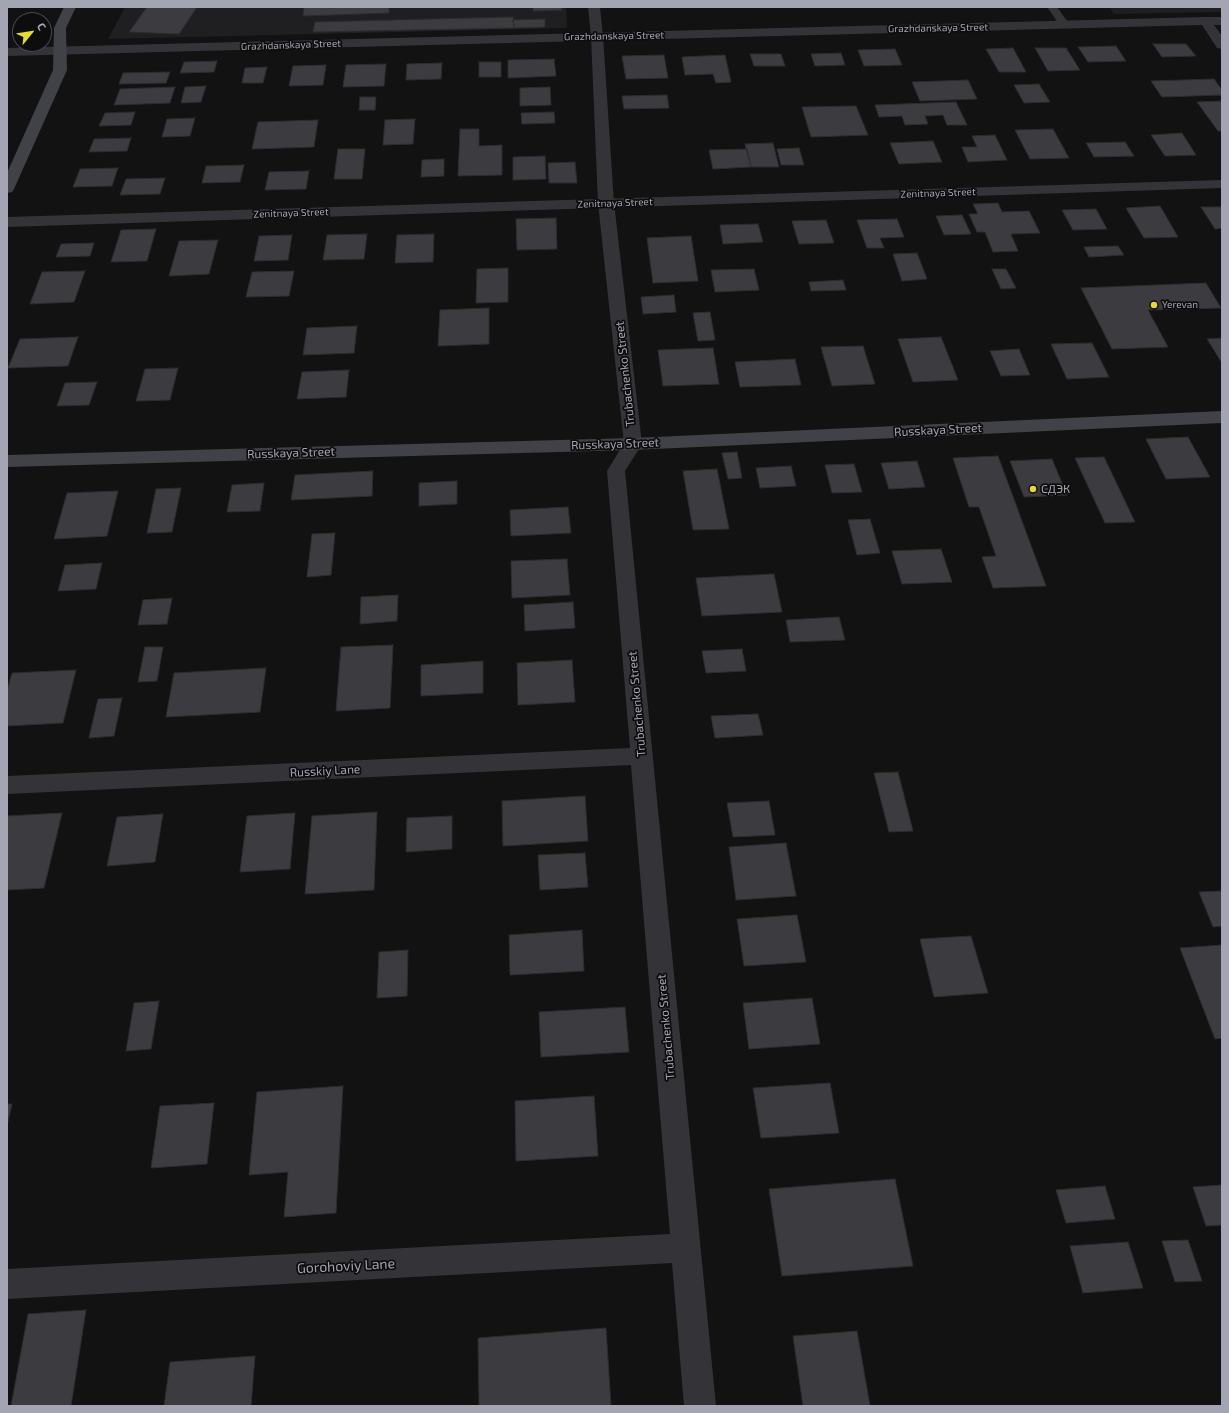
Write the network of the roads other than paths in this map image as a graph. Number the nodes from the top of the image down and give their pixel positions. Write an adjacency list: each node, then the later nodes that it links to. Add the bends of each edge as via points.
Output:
1 (70, 7): 9 (main road, via 60,28)
2 (594, 7): 7 (street, Trubachenko Street)
3 (1052, 7): 6 (lane)
4 (1205, 21): 5 (street, Grazhdanskaya Street); 6 (street, Grazhdanskaya Street); 8 (street)
5 (1222, 21)
6 (1065, 25): 7 (street, Grazhdanskaya Street)
7 (597, 36): 9 (street, Grazhdanskaya Street); 13 (street, Trubachenko Street)
8 (1222, 45)
9 (60, 51): 10 (street, Grazhdanskaya Street); 12 (main road, via 60,70)
10 (7, 52)
11 (1222, 184): 13 (street, Zenitnaya Street)
12 (7, 189)
13 (606, 203): 14 (street, Zenitnaya Street); 16 (street, Trubachenko Street)
14 (7, 222)
15 (1222, 417): 16 (main road, Russkaya Street)
16 (633, 444): 17 (main road, Russkaya Street); 18 (street, Trubachenko Street, via 616,471)
17 (7, 461)
18 (642, 756): 19 (street, Russkiy Lane); 20 (street, Trubachenko Street)
19 (7, 785)
20 (686, 1248): 21 (street, Gorohoviy Lane); 22 (street, Trubachenko Street)
21 (7, 1284)
22 (700, 1406)

